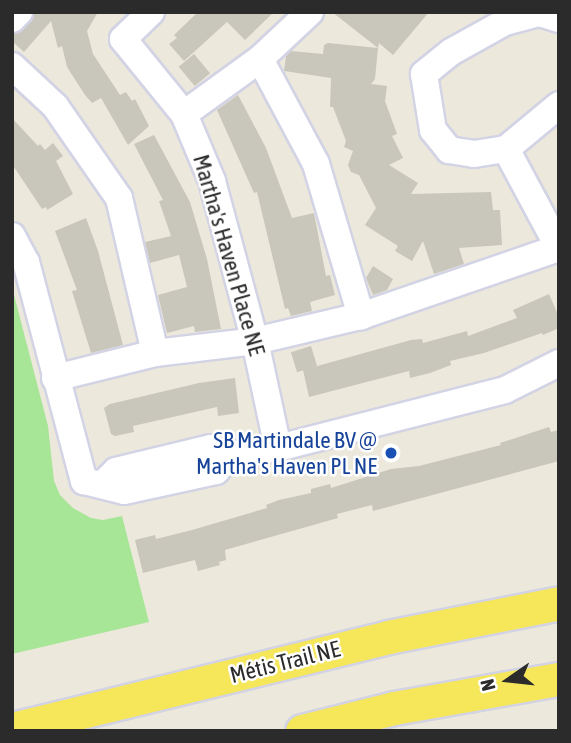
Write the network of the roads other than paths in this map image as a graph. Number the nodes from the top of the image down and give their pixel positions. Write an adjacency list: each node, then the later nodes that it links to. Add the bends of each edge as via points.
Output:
1 (19, 12): 4 (street)
2 (151, 12): 9 (street, Martha's Haven Place NE, via 123,38)
3 (310, 12): 6 (street)
4 (12, 19)
5 (559, 19): 10 (street, via 539,13 505,22 451,52 424,74 433,130 449,150 474,154)
6 (260, 60): 9 (street); 13 (street, via 316,164)
7 (12, 66): 15 (street, via 55,106 119,198)
8 (559, 105): 10 (street)
9 (184, 114): 14 (street, Martha's Haven Place NE, via 212,181)
10 (506, 149): 12 (street)
11 (12, 236): 17 (street, via 26,262)
12 (559, 248): 13 (street)
13 (361, 316): 14 (street)
14 (255, 341): 15 (street); 18 (street, Martha's Haven Place NE)
15 (155, 353): 17 (street)
16 (559, 363): 18 (street, via 505,390)
17 (55, 378): 18 (street, via 84,481 124,491 216,471 229,455)
18 (278, 448)
19 (559, 603): 21 (main road, Métis Trail NE, via 387,637)
20 (559, 680): 22 (main road, via 394,708)
21 (12, 729)
22 (302, 731)

